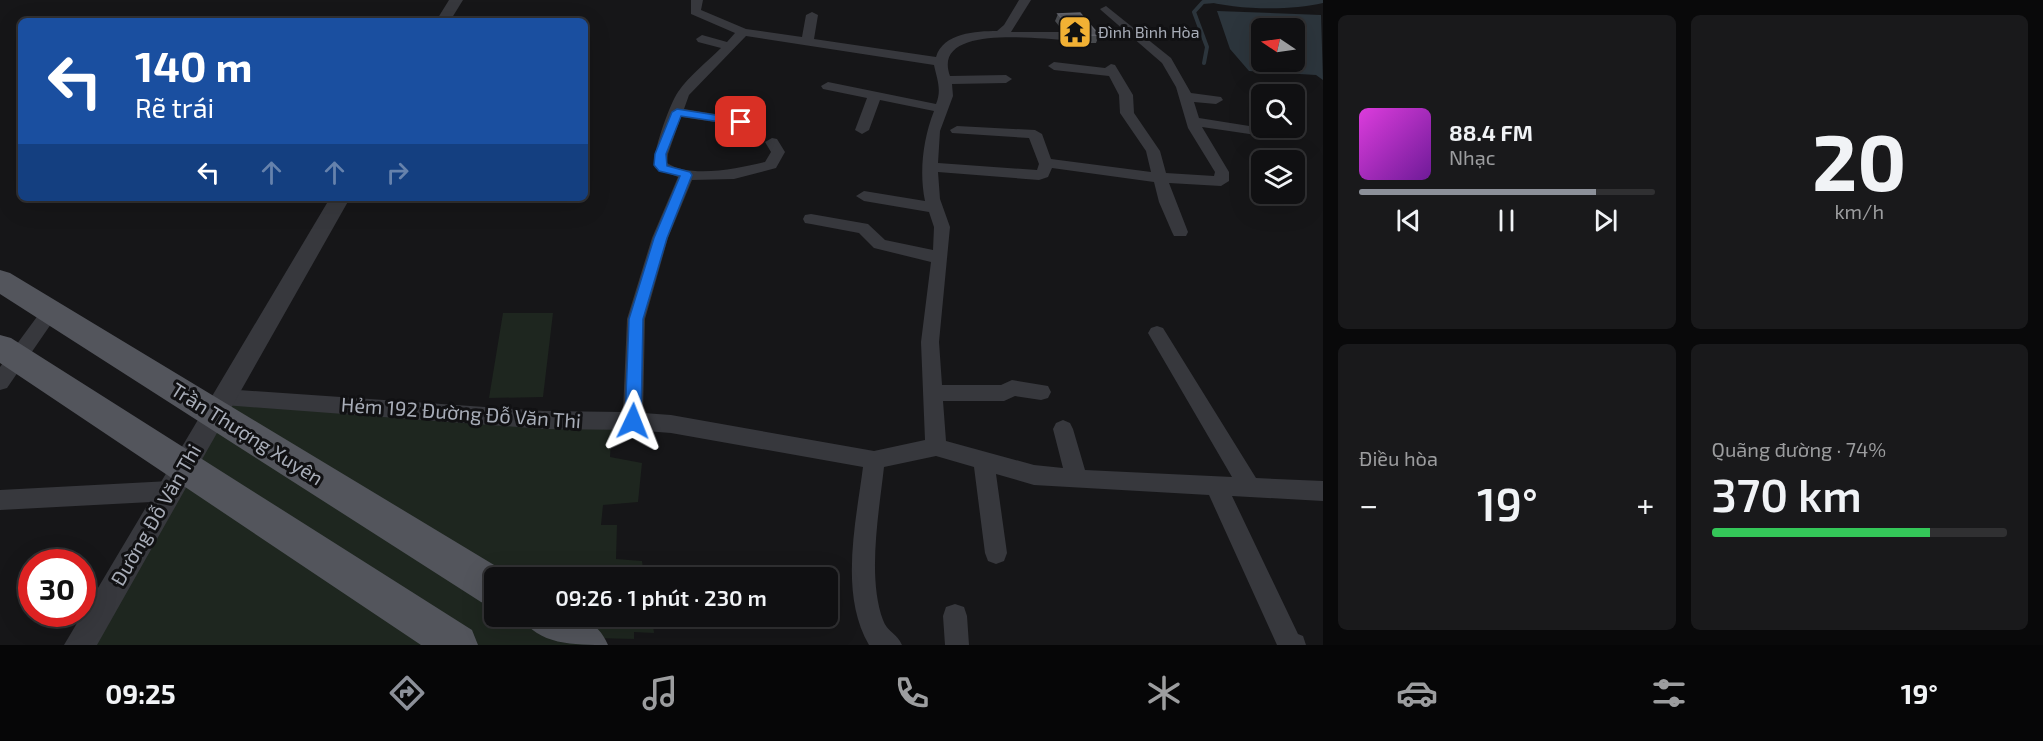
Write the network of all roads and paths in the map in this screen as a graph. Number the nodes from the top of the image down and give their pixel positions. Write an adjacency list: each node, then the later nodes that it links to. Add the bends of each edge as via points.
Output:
1 (456, 0): 6 (street)
2 (697, 0): 7 (street, via 695,12)
3 (1025, 0): 8 (street)
4 (1107, 9): 20 (street, via 1167,61)
5 (812, 15): 11 (street)
6 (445, 18)
7 (743, 32): 11 (street); 12 (street)
8 (1000, 35): 9 (street); 14 (street, via 958,40 943,53)
9 (1066, 36)
10 (702, 39): 12 (street)
11 (807, 42): 14 (street)
12 (729, 46): 23 (street, via 683,94)
13 (1054, 66): 15 (street)
14 (943, 71): 16 (street); 22 (street, via 946,96)
15 (1115, 75): 17 (street); 33 (street, via 1128,102 1127,113 1154,151)
16 (1006, 79)
17 (1090, 82)
18 (828, 86): 19 (street)
19 (875, 95): 22 (street); 26 (street)
20 (1187, 97): 21 (street); 24 (street)
21 (1216, 100)
22 (942, 109): 31 (street, via 933,131)
23 (677, 112): 25 (street); 32 (street, via 660,165)
24 (1192, 121): 28 (street); 33 (street, via 1222,172 1221,181)
25 (741, 122)
26 (862, 130)
27 (957, 130): 30 (street, via 1035,134)
28 (1251, 130)
29 (772, 142): 32 (street, via 778,152 771,165 734,174)
30 (1046, 164): 31 (street, via 1039,175); 33 (street)
31 (930, 167): 36 (street)
32 (686, 175): 47 (street, via 660,238 636,319)
33 (1161, 177): 38 (street)
34 (864, 196): 36 (street)
35 (338, 201): 46 (street, Đường Đỗ Văn Thi)
36 (934, 208): 39 (street, via 942,227)
37 (811, 219): 39 (street, via 862,228 880,244)
38 (1180, 232)
39 (940, 258): 45 (street, via 930,342)
40 (0, 280): 46 (main road, Trần Thượng Xuyên)
41 (45, 319): 43 (street)
42 (1157, 333): 55 (street)
43 (6, 363): 52 (main road)
44 (1041, 392): 45 (street, via 1012,388 1004,393)
45 (933, 393): 49 (street)
46 (219, 406): 47 (street, Hẻm 192 Đường Đỗ Văn Thi); 52 (street, Đường Đỗ Văn Thi); 59 (main road, Trần Thượng Xuyên)
47 (633, 421): 50 (street, Hẻm 192 Đường Đỗ Văn Thi, via 671,424)
48 (1063, 429): 53 (street)
49 (936, 447): 50 (street); 51 (street)
50 (874, 460): 65 (street, via 866,558 867,608 876,635)
51 (984, 460): 53 (street, via 1034,475); 58 (street)
52 (177, 479): 57 (street); 62 (street, Đường Đỗ Văn Thi); 63 (main road)
53 (1077, 479): 54 (street)
54 (1216, 487): 55 (street); 67 (street)
55 (1250, 488): 56 (street)
56 (1323, 491)
57 (0, 500)
58 (996, 553)
59 (484, 581)
60 (955, 616): 66 (street)
61 (558, 627): 64 (main road)
62 (80, 645)
63 (457, 645)
64 (587, 645)
65 (890, 645)
66 (957, 645)
67 (1291, 645)

